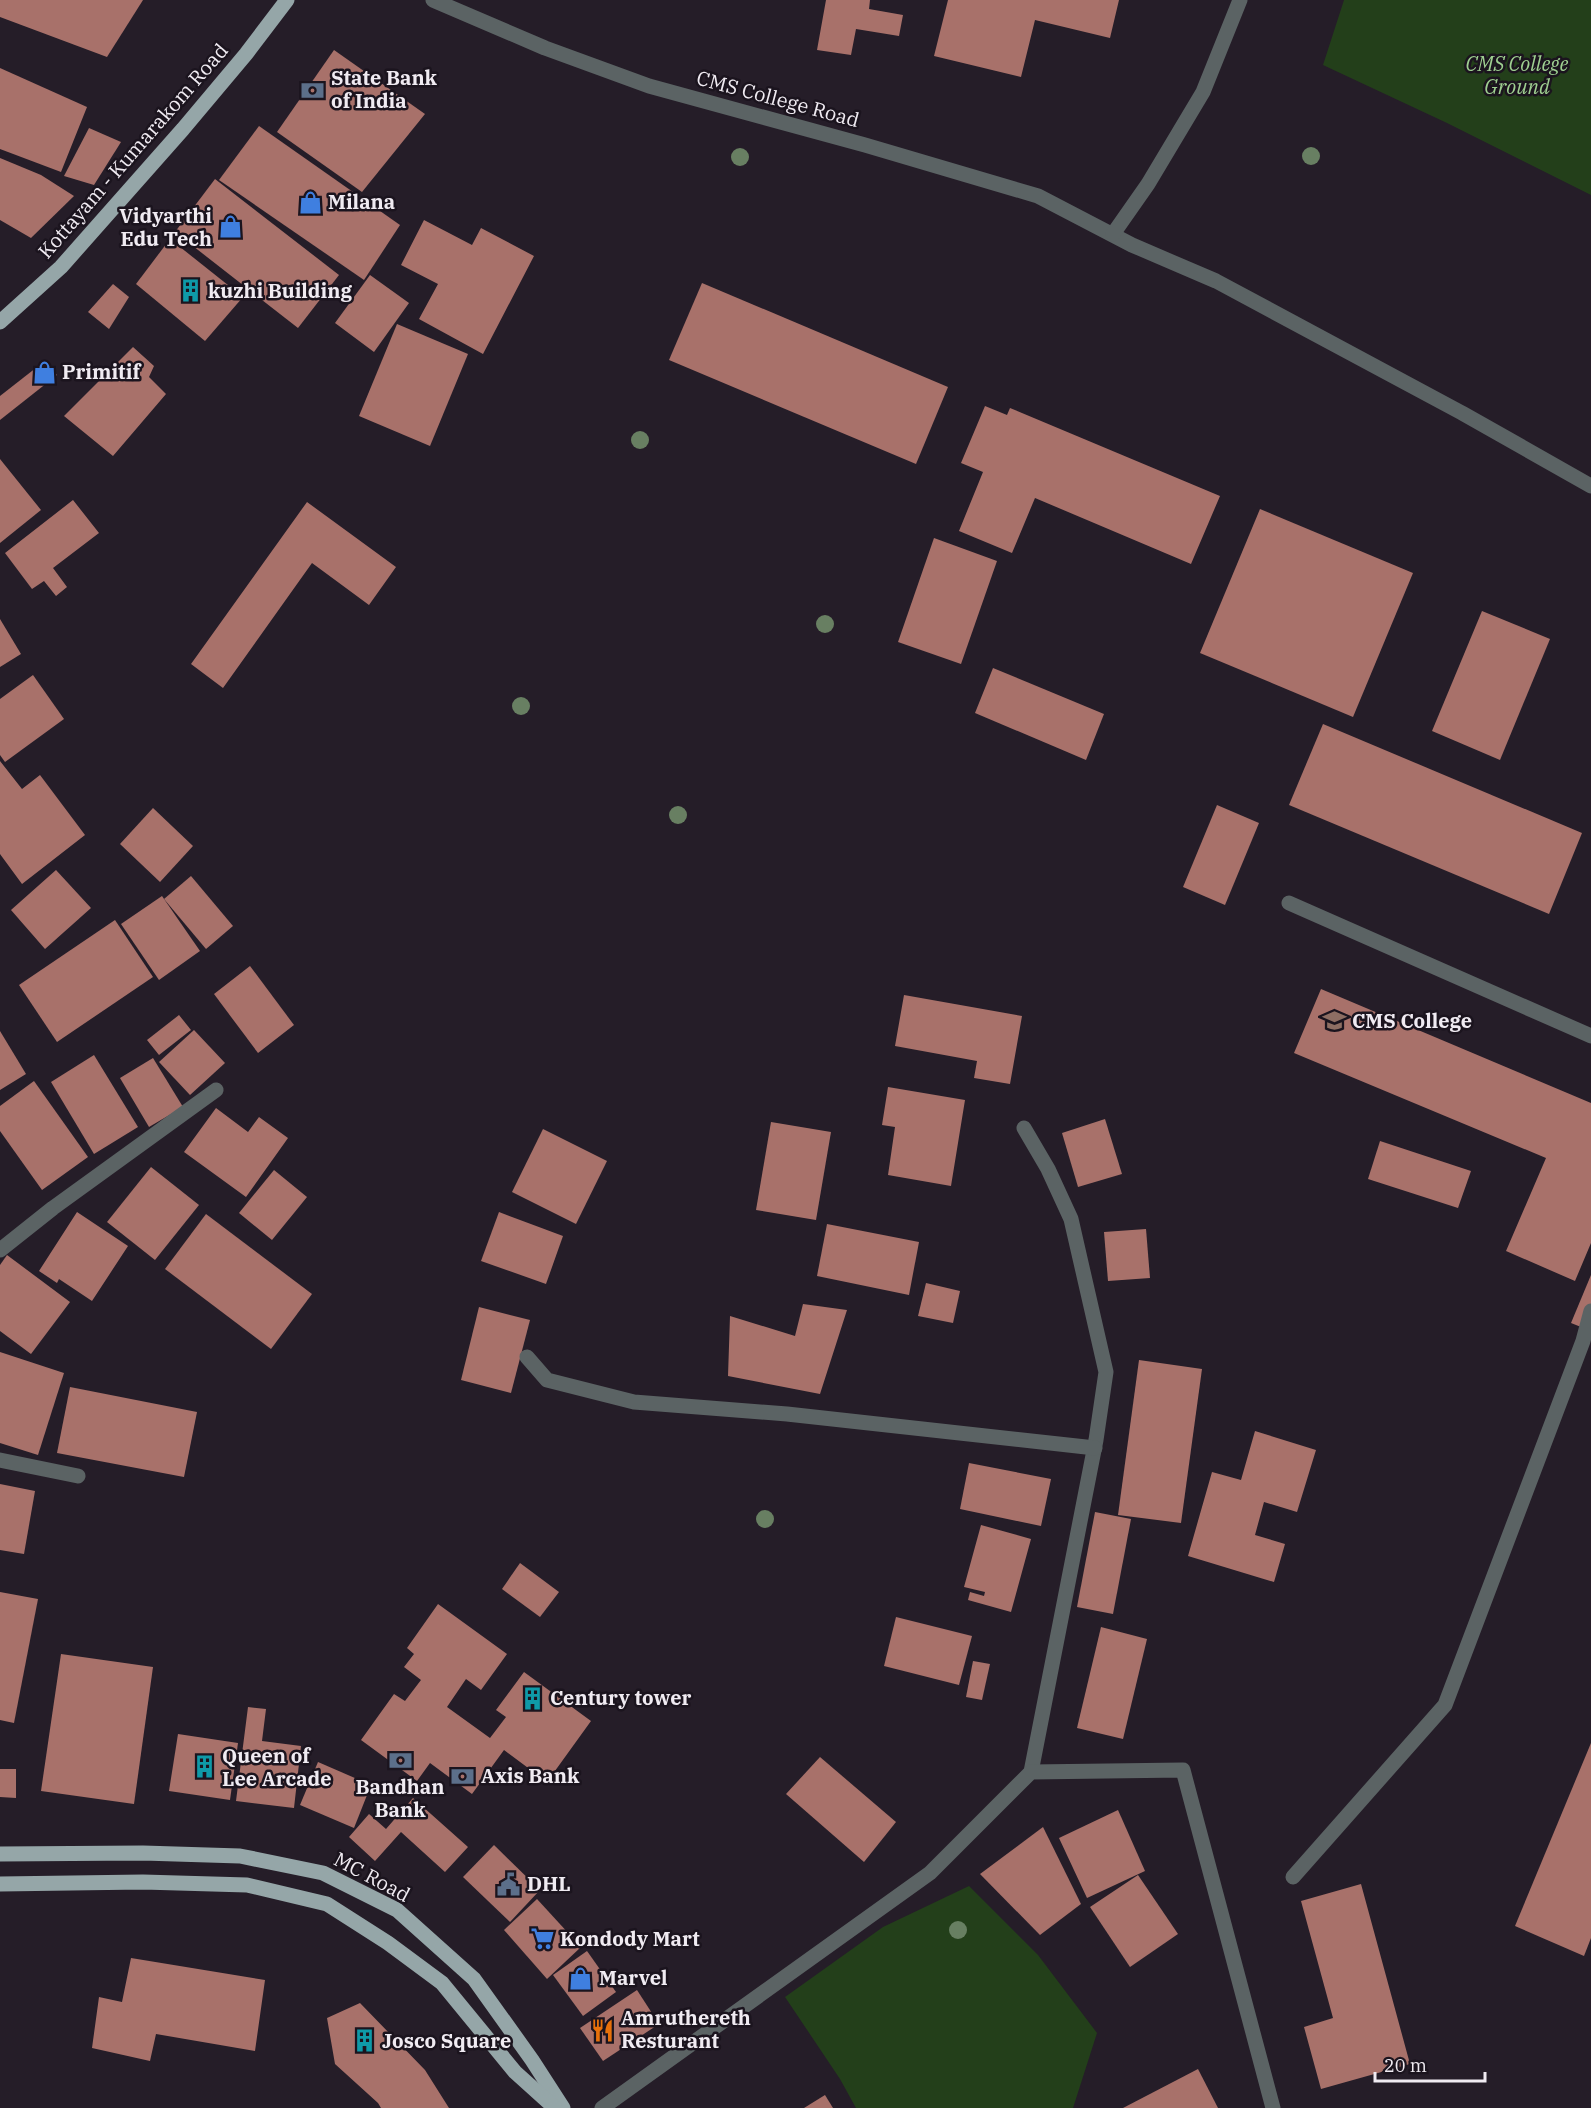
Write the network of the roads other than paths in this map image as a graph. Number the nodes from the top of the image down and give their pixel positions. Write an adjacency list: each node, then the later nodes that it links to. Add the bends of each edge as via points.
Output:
1 (287, 0): 5 (main road, Kottayam - Kumarakom Road, via 246,54 62,267)
2 (433, 0): 4 (street, CMS College Road, via 545,48 649,86 1038,196)
3 (1240, 0): 4 (street, via 1203,92)
4 (1113, 234): 6 (street, CMS College Road, via 1216,280)
5 (0, 322)
6 (1591, 486)
7 (1289, 903): 8 (street)
8 (1591, 1036)
9 (216, 1090): 11 (street)
10 (1024, 1128): 15 (street, via 1071,1219 1106,1372)
11 (0, 1250)
12 (1591, 1311): 13 (street)
13 (1587, 1343): 20 (street, via 1445,1705)
14 (527, 1357): 15 (street, via 547,1380 634,1402 787,1414)
15 (1095, 1448): 18 (street)
16 (0, 1461): 17 (street)
17 (78, 1476)
18 (1031, 1772): 24 (street, via 930,1874); 25 (street, via 1183,1770)
19 (0, 1854): 23 (main road, MC Road, via 143,1852 240,1856 323,1873 397,1910 474,1979)
20 (1293, 1877)
21 (0, 1884): 22 (main road, via 248,1885 327,1904 442,1983 515,2072)
22 (555, 2108)
23 (563, 2108)
24 (602, 2108)
25 (1273, 2108)

